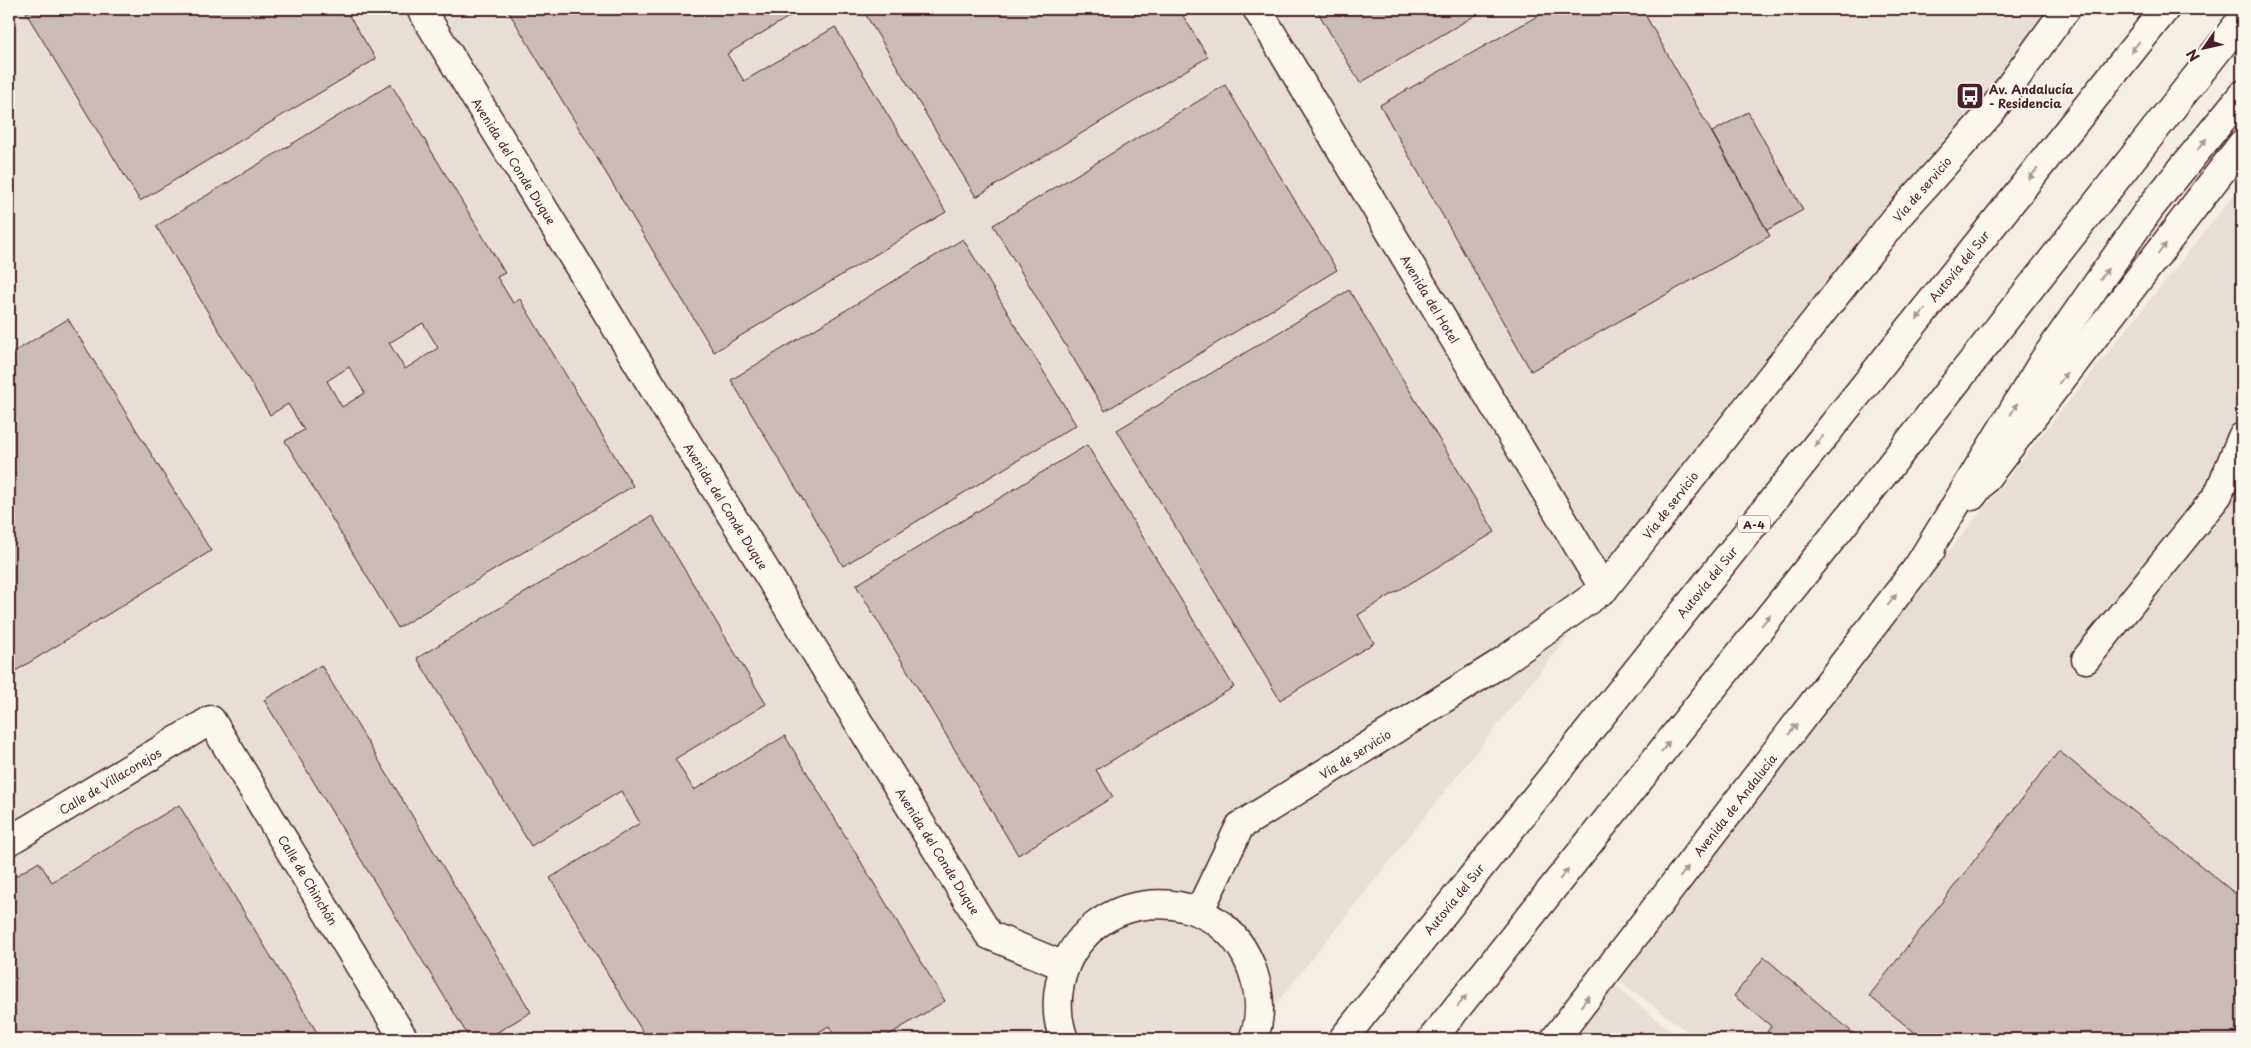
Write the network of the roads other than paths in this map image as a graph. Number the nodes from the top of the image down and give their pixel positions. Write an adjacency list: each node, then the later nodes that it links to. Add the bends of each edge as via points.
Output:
1 (421, 9): 15 (main road, Avenida del Conde Duque, via 989,935)
2 (1257, 9): 10 (main road, Avenida del Hotel)
3 (2066, 9): 10 (main road, Vía de servicio, via 1991,112 1897,217)
4 (2165, 9): 19 (main road, Autovía del Sur / A-4, one-way to 19)
5 (2242, 19): 20 (main road, one-way to 5)
6 (2242, 95): 9 (main road, one-way to 6, via 2044,360 2150,208)
7 (2242, 144): 9 (main road, one-way to 7)
8 (2242, 437): 11 (main road, via 2218,495)
9 (1916, 570): 21 (main road, Avenida de Andalucía, one-way to 9)
10 (1604, 589): 14 (main road, Vía de servicio, via 1499,664 1240,826)
11 (2086, 659)
12 (211, 720): 13 (main road, Calle de Villaconejos); 16 (main road, Calle de Chinchón)
13 (9, 841)
14 (1199, 912): 15 (main road, via 1173,904 1146,904 1120,910 1096,924 1077,943); 18 (main road, via 1220,924 1250,962 1257,985 1259,1009)
15 (1064, 966): 17 (main road, via 1057,996 1059,1027)
16 (404, 1039)
17 (1064, 1039)
18 (1253, 1039)
19 (1343, 1039)
20 (1432, 1039)
21 (1555, 1039)

